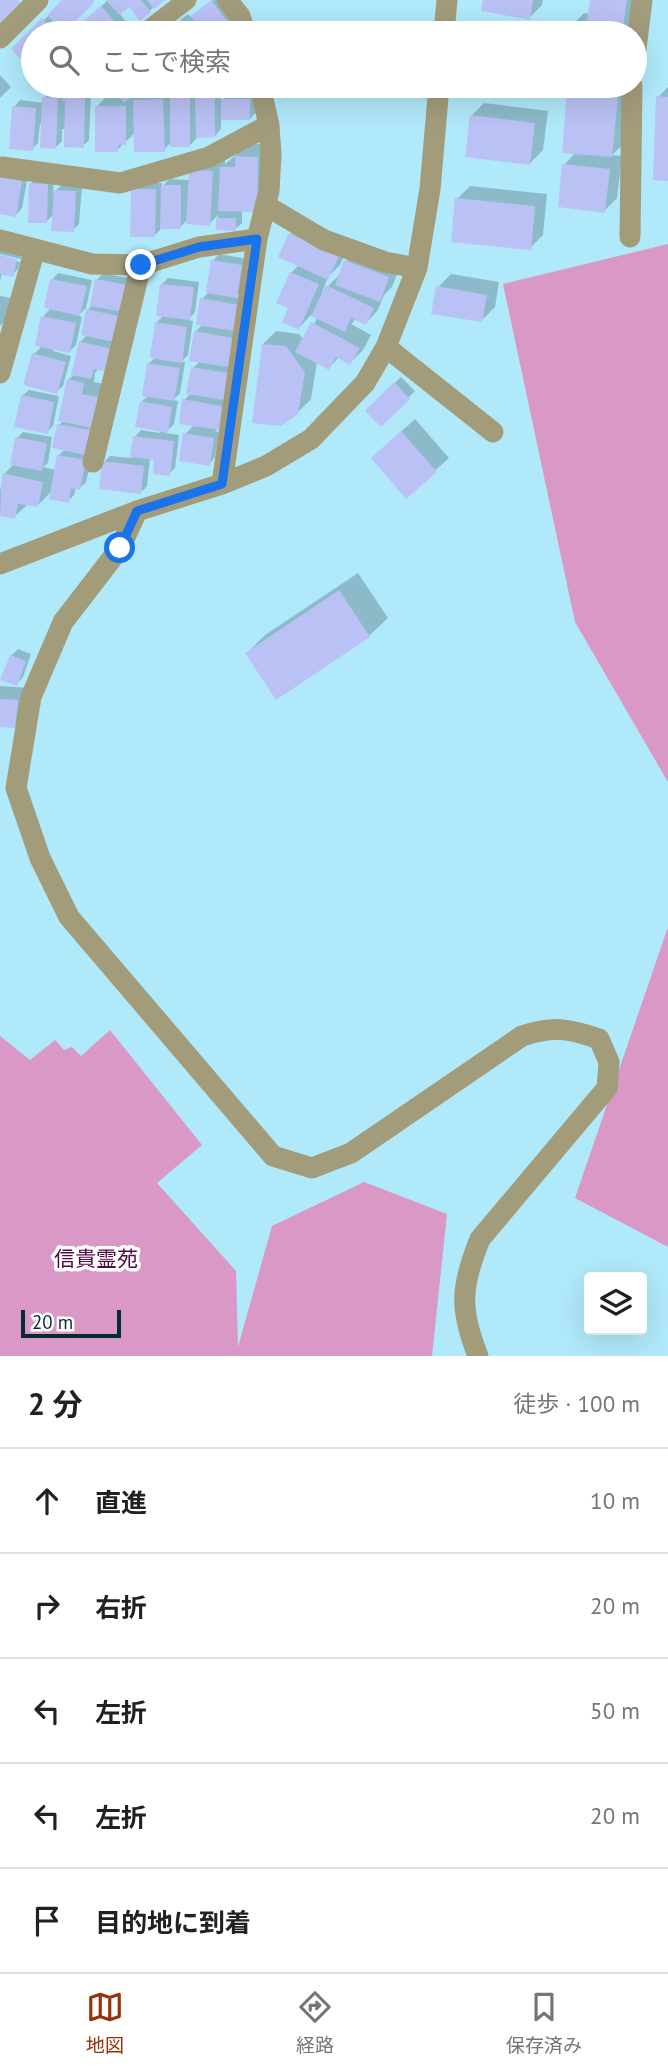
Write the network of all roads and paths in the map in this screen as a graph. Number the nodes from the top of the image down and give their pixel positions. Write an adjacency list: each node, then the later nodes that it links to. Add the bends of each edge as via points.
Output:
1 (38, 0): 10 (street)
2 (187, 0): 6 (lane)
3 (227, 0): 7 (street)
4 (447, 0): 8 (street)
5 (642, 0): 9 (street)
6 (160, 21)
7 (241, 21)
8 (445, 21)
9 (639, 21)
10 (0, 38)
11 (263, 98): 14 (street)
12 (438, 98): 22 (street)
13 (632, 98): 17 (street)
14 (269, 125): 15 (street, via 209,157 120,183); 16 (street)
15 (2, 167)
16 (265, 205): 18 (street); 22 (street, via 324,240 384,262)
17 (629, 237)
18 (257, 239): 21 (street, via 199,247); 27 (street)
19 (0, 240): 20 (street)
20 (35, 249): 21 (street, via 92,264); 24 (street)
21 (141, 265): 26 (street)
22 (417, 268): 23 (street)
23 (386, 347): 25 (street); 27 (street, via 365,383 311,439 266,466)
24 (0, 373)
25 (493, 432)
26 (93, 462)
27 (222, 484): 28 (street)
28 (137, 511): 29 (street); 30 (street, via 120,548 63,622 31,697 16,788 40,858 69,916 273,1156 312,1168 351,1153 522,1036 547,1028 599,1039 609,1062 607,1088 480,1239 468,1269 463,1301)
29 (0, 564)
30 (478, 1356)

